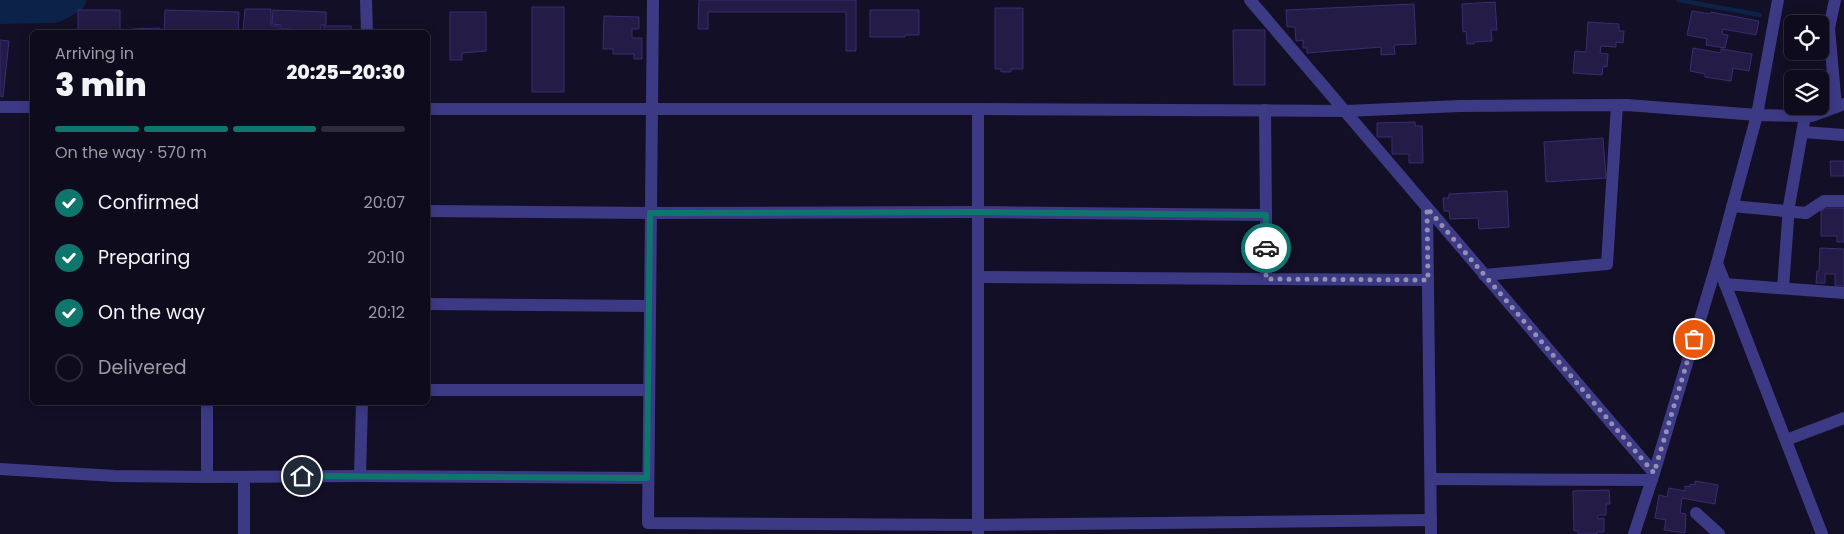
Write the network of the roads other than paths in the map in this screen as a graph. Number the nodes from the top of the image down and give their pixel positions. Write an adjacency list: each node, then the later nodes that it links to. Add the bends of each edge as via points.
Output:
1 (1778, 0): 16 (street)
2 (1835, 0): 8 (street, via 1829,28)
3 (653, 1): 12 (street)
4 (1251, 1): 15 (street)
5 (366, 4): 6 (street)
6 (366, 30)
7 (1618, 105): 15 (street); 16 (street); 29 (street, via 1607,264)
8 (1840, 106): 17 (street)
9 (0, 107): 10 (street)
10 (30, 107)
11 (430, 109): 12 (street)
12 (652, 109): 13 (street); 26 (street)
13 (978, 109): 14 (street); 24 (street)
14 (1265, 110): 15 (street); 27 (street)
15 (1346, 111): 22 (street)
16 (1756, 115): 17 (street); 21 (street)
17 (1805, 116): 18 (street)
18 (1803, 132): 19 (street); 25 (street)
19 (1844, 135)
20 (1844, 201): 25 (street, via 1824,201 1806,213)
21 (1732, 206): 25 (street); 28 (street)
22 (1427, 208): 29 (street); 32 (street)
23 (430, 211): 26 (street)
24 (978, 212): 26 (street); 27 (street); 30 (street)
25 (1789, 212): 34 (street)
26 (650, 213): 37 (street)
27 (1266, 215): 31 (street)
28 (1717, 263): 33 (street); 48 (street)
29 (1484, 275): 48 (street)
30 (978, 278): 31 (street); 53 (street)
31 (1266, 279): 32 (street)
32 (1428, 280): 50 (street)
33 (1725, 284): 34 (street); 43 (street)
34 (1783, 288): 35 (street)
35 (1844, 293)
36 (430, 304): 37 (street)
37 (649, 306): 39 (street)
38 (430, 390): 39 (street)
39 (648, 390): 49 (street)
40 (207, 405): 46 (street)
41 (362, 405): 45 (street)
42 (1844, 418): 43 (street)
43 (1786, 440): 58 (street)
44 (0, 469): 46 (street, via 115,476)
45 (360, 476): 47 (street); 49 (street)
46 (207, 477): 47 (street)
47 (244, 477): 54 (street)
48 (1653, 477): 50 (street); 56 (street)
49 (647, 478): 53 (street, via 648,523)
50 (1431, 480): 52 (street)
51 (1696, 513): 57 (street)
52 (1430, 520): 53 (street); 55 (street)
53 (978, 529)
54 (244, 534)
55 (1431, 534)
56 (1634, 534)
57 (1719, 534)
58 (1822, 534)

